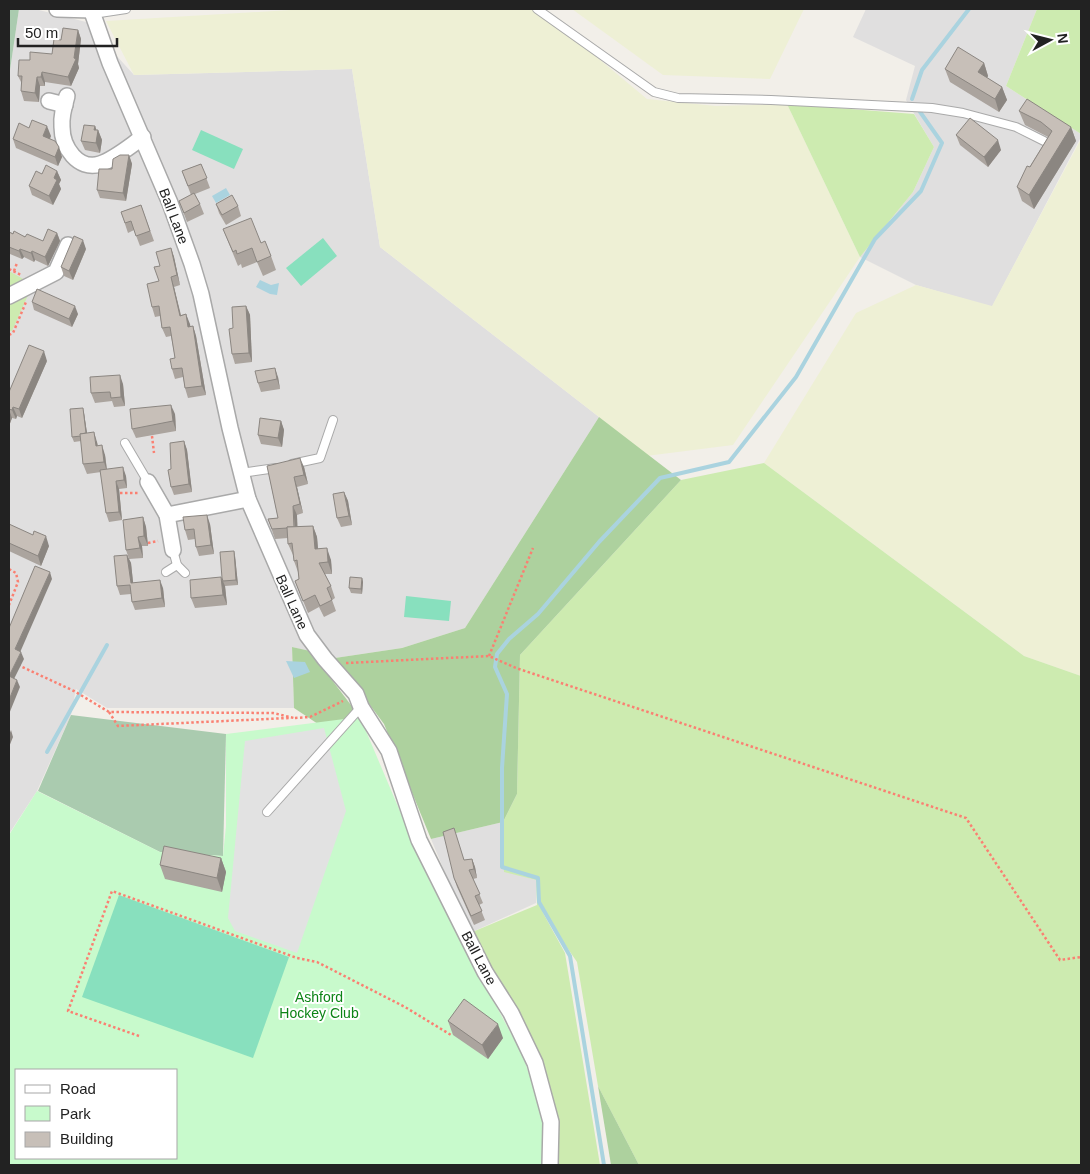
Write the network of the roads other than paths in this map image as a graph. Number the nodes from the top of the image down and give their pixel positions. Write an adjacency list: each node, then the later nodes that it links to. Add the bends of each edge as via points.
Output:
1 (57, 9): 4 (street)
2 (126, 9): 4 (lane)
3 (537, 9): 7 (lane, via 654,92 678,98 932,108 1016,127)
4 (92, 11): 6 (street, Ball Lane, via 110,63)
5 (49, 102): 6 (street, via 66,100 62,125 64,138 72,156 81,163 101,164)
6 (143, 137): 12 (street, Ball Lane, via 201,294)
7 (1044, 140)
8 (68, 244): 9 (street, via 56,272)
9 (9, 296)
10 (333, 420): 12 (lane, via 320,458)
11 (125, 443): 13 (lane)
12 (241, 472): 14 (street, Ball Lane)
13 (148, 482): 15 (street)
14 (248, 498): 15 (street); 20 (street, Ball Lane, via 307,635)
15 (167, 515): 16 (street)
16 (173, 550): 17 (lane)
17 (177, 565): 18 (lane); 19 (lane)
18 (166, 572)
19 (185, 573)
20 (358, 701): 21 (lane); 22 (street, Ball Lane, via 390,751 419,840 535,1063 552,1122)
21 (267, 812)
22 (550, 1165)

